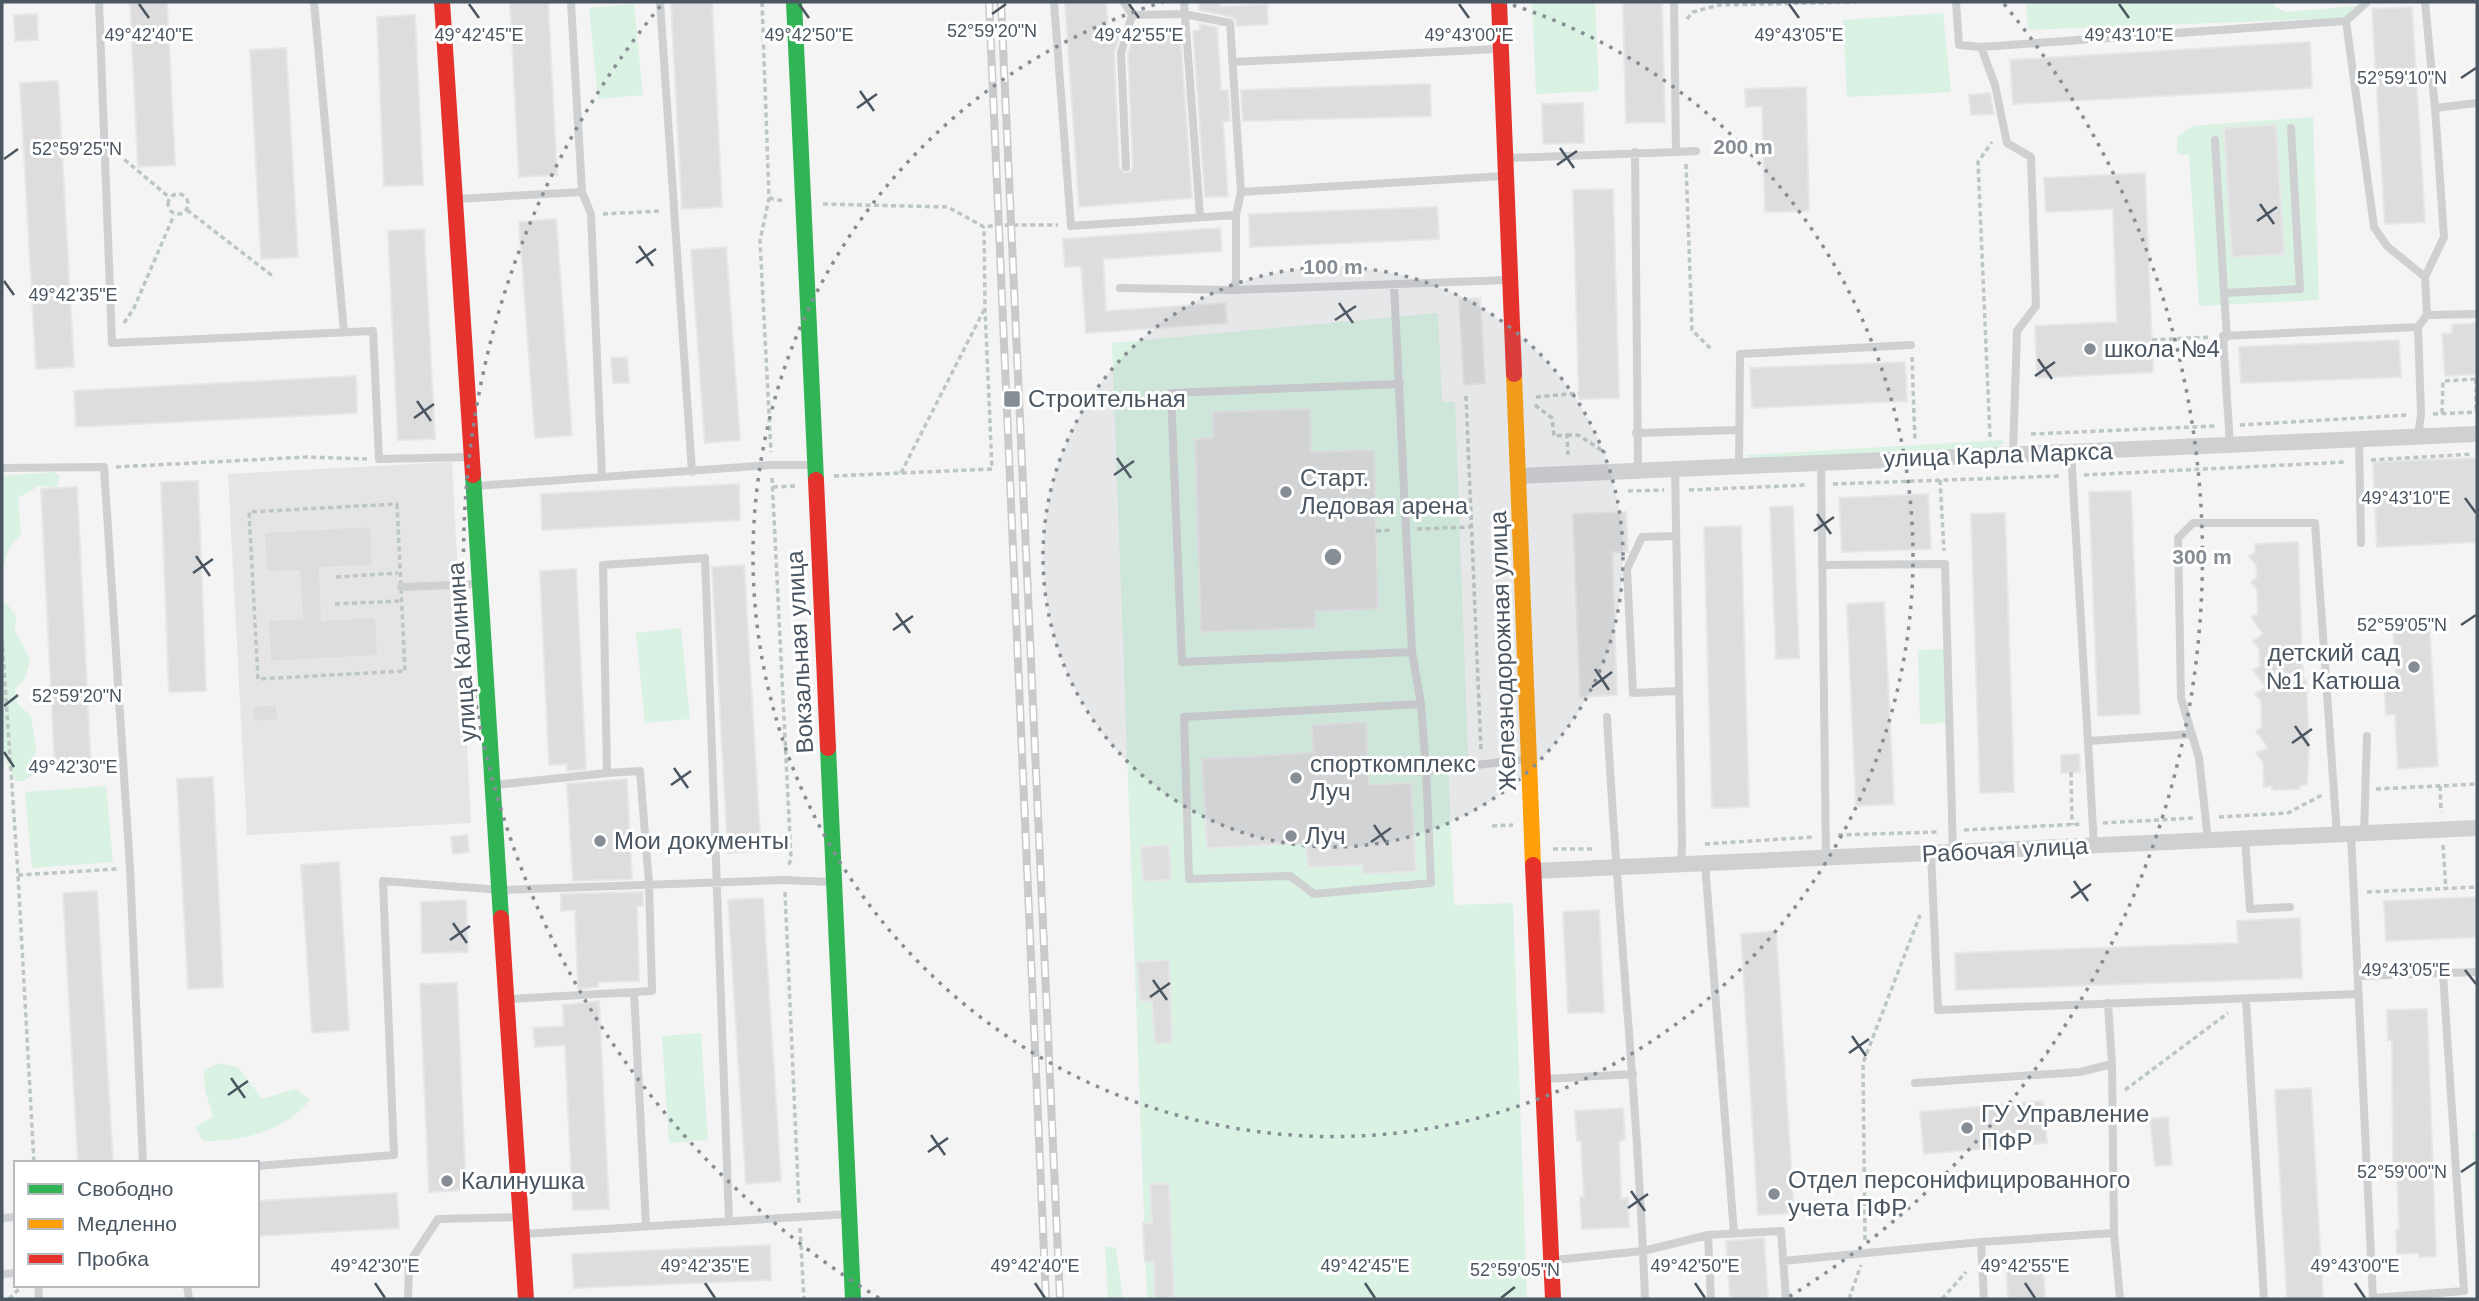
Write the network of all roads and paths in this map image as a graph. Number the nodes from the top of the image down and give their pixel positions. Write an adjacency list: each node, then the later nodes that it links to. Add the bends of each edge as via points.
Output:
1 (99, 2): 31 (lane)
2 (314, 2): 63 (lane)
3 (442, 2): 42 (street, улица Калинина)
4 (571, 2): 38 (lane)
5 (660, 2): 45 (lane)
6 (762, 2): 41 (path)
7 (793, 2): 43 (street, Вокзальная улица)
8 (1054, 2): 50 (lane)
9 (1124, 2): 20 (lane)
10 (1184, 2): 19 (lane)
11 (1499, 2): 24 (street, Железнодорожная улица)
12 (1674, 2): 22 (lane)
13 (1751, 2): 18 (path)
14 (1856, 2): 18 (path)
15 (1956, 2): 23 (lane, via 1959,45)
16 (2367, 2): 21 (lane)
17 (2426, 2): 27 (lane)
18 (1745, 5): 22 (path, via 1693,12)
19 (1184, 14): 20 (lane); 25 (lane, via 1230,23); 49 (lane)
20 (1132, 15): 36 (lane, via 1121,53)
21 (2346, 21): 23 (lane); 52 (lane, via 2374,228 2388,246)
22 (1675, 34): 34 (lane)
23 (1980, 47): 28 (lane, via 1995,85)
24 (1501, 48): 25 (lane); 35 (street, Железнодорожная улица)
25 (1232, 62): 39 (lane)
26 (2477, 103): 27 (lane)
27 (2435, 108): 52 (lane, via 2444,237)
28 (2003, 126): 83 (lane, via 2007,143 2031,157 2036,306 2017,331); 84 (path, via 1978,162)
29 (2291, 128): 58 (lane, via 2300,289)
30 (2216, 140): 58 (lane)
31 (104, 143): 40 (path); 66 (lane)
32 (1696, 151): 34 (lane)
33 (1635, 152): 34 (lane); 35 (lane); 80 (lane)
34 (1681, 152): 68 (path, via 1692,330)
35 (1506, 158): 37 (street, Железнодорожная улица)
36 (1126, 167)
37 (1507, 176): 39 (lane); 54 (street, Железнодорожная улица)
38 (582, 192): 42 (lane); 46 (lane)
39 (1241, 192): 48 (lane)
40 (170, 198): 44 (path, via 185,196); 47 (path, via 168,210)
41 (769, 198): 43 (path); 101 (path, via 760,241)
42 (456, 199): 97 (street, улица Калинина)
43 (803, 204): 51 (path, via 948,207); 102 (street, Вокзальная улица)
44 (187, 210): 47 (path); 53 (path)
45 (674, 211): 46 (path); 108 (lane)
46 (590, 214): 112 (lane)
47 (174, 215): 66 (path, via 134,308)
48 (1236, 215): 49 (lane); 57 (lane)
49 (1200, 216): 50 (lane)
50 (1071, 226): 51 (path)
51 (984, 227): 59 (path)
52 (2425, 276): 61 (lane)
53 (274, 277)
54 (1511, 279): 55 (lane); 110 (street, Железнодорожная улица)
55 (1394, 285): 57 (lane); 70 (lane)
56 (1120, 288): 57 (lane)
57 (1234, 290)
58 (2224, 293): 64 (lane)
59 (985, 308): 109 (path); 109 (path, via 992,469)
60 (2477, 314): 61 (lane)
61 (2427, 315): 62 (lane)
62 (2418, 327): 64 (lane); 75 (lane)
63 (344, 331): 66 (lane); 98 (lane, via 373,331)
64 (2225, 337): 65 (path); 78 (lane)
65 (2152, 340)
66 (112, 343)
67 (1911, 345): 79 (lane, via 1740,354); 88 (path, via 1915,442)
68 (1711, 349)
69 (2477, 379): 74 (path); 76 (path, via 2443,381)
70 (1400, 384): 121 (lane); 134 (lane, via 1171,393 1182,662)
71 (1579, 393): 73 (path, via 1532,397)
72 (1466, 396): 120 (path)
73 (1532, 402): 77 (path); 82 (path, via 1552,418 1555,436)
74 (2477, 412): 76 (path)
75 (2421, 414): 76 (path); 78 (path); 85 (lane)
76 (2442, 414)
77 (1532, 416)
78 (2228, 425): 83 (path); 89 (lane)
79 (1738, 430): 80 (lane); 103 (lane)
80 (1636, 433): 90 (lane)
81 (2477, 434): 85 (street, улица Карла Маркса)
82 (1567, 435): 93 (path, via 1578,435); 96 (path, via 1568,455)
83 (2012, 435): 84 (path); 95 (lane)
84 (1990, 437): 86 (path)
85 (2418, 437): 87 (street, улица Карла Маркса)
86 (1978, 438)
87 (2359, 439): 89 (street, улица Карла Маркса); 99 (lane)
88 (1927, 441)
89 (2230, 445): 91 (street, улица Карла Маркса)
90 (1636, 452): 93 (path); 107 (lane)
91 (2071, 452): 95 (street, улица Карла Маркса); 111 (lane)
92 (1594, 453): 93 (path)
93 (1606, 453)
94 (2477, 453): 99 (path)
95 (2013, 454): 100 (street, улица Карла Маркса)
96 (1557, 455)
97 (472, 457): 98 (lane); 116 (street, улица Калинина)
98 (379, 459): 104 (path, via 307,457)
99 (2358, 461): 111 (path); 124 (lane)
100 (1821, 463): 103 (street, улица Карла Маркса); 114 (lane)
101 (771, 465): 102 (lane); 108 (lane); 117 (path)
102 (815, 465): 115 (street, Вокзальная улица)
103 (1739, 466): 106 (street, улица Карла Маркса)
104 (104, 467): 105 (lane); 169 (lane)
105 (2, 468)
106 (1675, 469): 107 (street, улица Карла Маркса); 118 (lane)
107 (1637, 470): 110 (street, улица Карла Маркса)
108 (692, 472): 112 (lane)
109 (901, 473): 115 (path, via 830,477 831,483)
110 (1519, 475): 141 (street, Железнодорожная улица)
111 (2073, 475): 113 (path); 140 (lane)
112 (602, 477): 116 (lane)
113 (1940, 480): 114 (path); 125 (path)
114 (1822, 484): 118 (path); 126 (lane)
115 (816, 485): 117 (path); 174 (street, Вокзальная улица)
116 (474, 486): 129 (street, улица Калинина)
117 (773, 487): 173 (path, via 792,858)
118 (1675, 490): 119 (path); 123 (lane)
119 (1628, 491)
120 (1471, 527): 121 (path); 142 (path)
121 (1407, 530): 122 (path); 134 (lane)
122 (1376, 531)
123 (1676, 536): 135 (lane); 135 (lane, via 1642,537 1627,569 1633,693)
124 (2361, 543)
125 (1945, 564): 126 (lane); 154 (lane)
126 (1822, 565): 156 (lane)
127 (400, 573): 128 (path); 130 (path); 131 (path, via 397,504 249,512 258,679 405,671)
128 (336, 577)
129 (481, 584): 130 (lane); 147 (street, улица Калинина)
130 (401, 587): 131 (path)
131 (401, 601): 132 (path)
132 (335, 604)
133 (2, 639): 172 (path)
134 (1412, 652): 136 (lane)
135 (1678, 691): 160 (lane)
136 (1421, 704): 143 (lane); 143 (lane, via 1184,717 1189,879 1290,876 1314,894 1431,883)
137 (1607, 717): 163 (lane)
138 (2192, 734): 140 (lane); 148 (lane, via 2181,698 2178,538 2193,523 2315,523); 150 (lane)
139 (2367, 736): 149 (lane)
140 (2088, 741): 151 (lane)
141 (1530, 758): 143 (lane); 171 (street, Железнодорожная улица)
142 (1481, 762)
143 (1426, 771)
144 (2071, 772): 152 (path)
145 (607, 773): 147 (lane); 175 (lane, via 640,771); 176 (lane, via 603,565 705,558)
146 (2477, 784): 149 (path)
147 (494, 785): 178 (street, улица Калинина)
148 (2334, 788): 150 (path, via 2288,813); 155 (lane)
149 (2366, 790): 155 (lane)
150 (2206, 817): 151 (path); 159 (lane)
151 (2093, 823): 152 (path); 161 (lane)
152 (2072, 824): 154 (path)
153 (2477, 828): 155 (street, Рабочая улица)
154 (1954, 831): 156 (path); 164 (lane)
155 (2351, 834): 157 (street, Рабочая улица); 180 (lane)
156 (1826, 836): 160 (path); 166 (lane)
157 (2245, 839): 159 (street, Рабочая улица); 181 (lane, via 2250,909)
158 (2443, 839): 179 (path)
159 (2208, 840): 161 (street, Рабочая улица)
160 (1682, 845): 168 (lane)
161 (2094, 845): 164 (street, Рабочая улица)
162 (1553, 849): 163 (path)
163 (1614, 849): 170 (lane)
164 (1953, 852): 165 (street, Рабочая улица)
165 (1931, 853): 166 (street, Рабочая улица); 190 (lane, via 1938,1010)
166 (1826, 858): 167 (street, Рабочая улица)
167 (1705, 863): 168 (street, Рабочая улица); 204 (lane)
168 (1681, 865): 170 (street, Рабочая улица)
169 (130, 868): 172 (path); 197 (lane)
170 (1617, 868): 171 (street, Рабочая улица); 192 (lane)
171 (1533, 872): 193 (street, Железнодорожная улица)
172 (18, 876): 196 (path)
173 (784, 880): 174 (lane); 176 (lane); 201 (path)
174 (834, 882): 199 (street, Вокзальная улица)
175 (649, 884): 176 (lane); 178 (lane); 186 (lane, via 652,991)
176 (717, 884): 202 (lane)
177 (2477, 887): 179 (path)
178 (501, 890): 188 (street, улица Калинина); 198 (lane, via 383,881 394,1155)
179 (2446, 890): 180 (path)
180 (2355, 892): 185 (lane)
181 (2290, 907)
182 (1920, 915): 210 (path, via 1863,1063)
183 (2477, 972): 184 (lane)
184 (2443, 974): 185 (lane); 214 (lane, via 2464,1292)
185 (2358, 976): 187 (lane)
186 (634, 992): 188 (lane); 203 (lane)
187 (2358, 994): 189 (lane); 214 (lane)
188 (508, 999): 200 (street, улица Калинина)
189 (2246, 999): 190 (lane); 195 (path); 227 (lane)
190 (2108, 1003): 191 (lane)
191 (2112, 1064): 194 (lane, via 2080,1072); 195 (lane)
192 (1633, 1074): 193 (lane); 209 (lane)
193 (1542, 1079): 211 (street, Железнодорожная улица)
194 (1915, 1083)
195 (2112, 1100): 205 (lane)
196 (34, 1161)
197 (143, 1161)
198 (259, 1166)
199 (849, 1214): 201 (lane); 218 (street, Вокзальная улица)
200 (522, 1217): 206 (street, улица Калинина); 215 (lane, via 438,1219 409,1263)
201 (800, 1217): 202 (lane); 217 (path)
202 (730, 1222): 203 (lane)
203 (646, 1226): 206 (lane)
204 (1734, 1233): 207 (lane); 212 (lane, via 1781,1231)
205 (2114, 1233): 208 (lane); 226 (lane)
206 (523, 1234): 216 (street, улица Калинина)
207 (1708, 1235): 209 (lane); 221 (lane)
208 (1981, 1242): 210 (lane); 225 (lane)
209 (1643, 1251): 211 (lane); 220 (lane)
210 (1865, 1253): 212 (lane); 223 (path)
211 (1551, 1260): 219 (street, Железнодорожная улица)
212 (1783, 1261): 222 (lane)
213 (1966, 1272): 224 (path)
214 (2373, 1298)
215 (408, 1299)
216 (526, 1299)
217 (804, 1299)
218 (853, 1299)
219 (1553, 1299)
220 (1645, 1299)
221 (1712, 1299)
222 (1786, 1299)
223 (1849, 1299)
224 (1942, 1299)
225 (1984, 1299)
226 (2120, 1299)
227 (2264, 1299)

